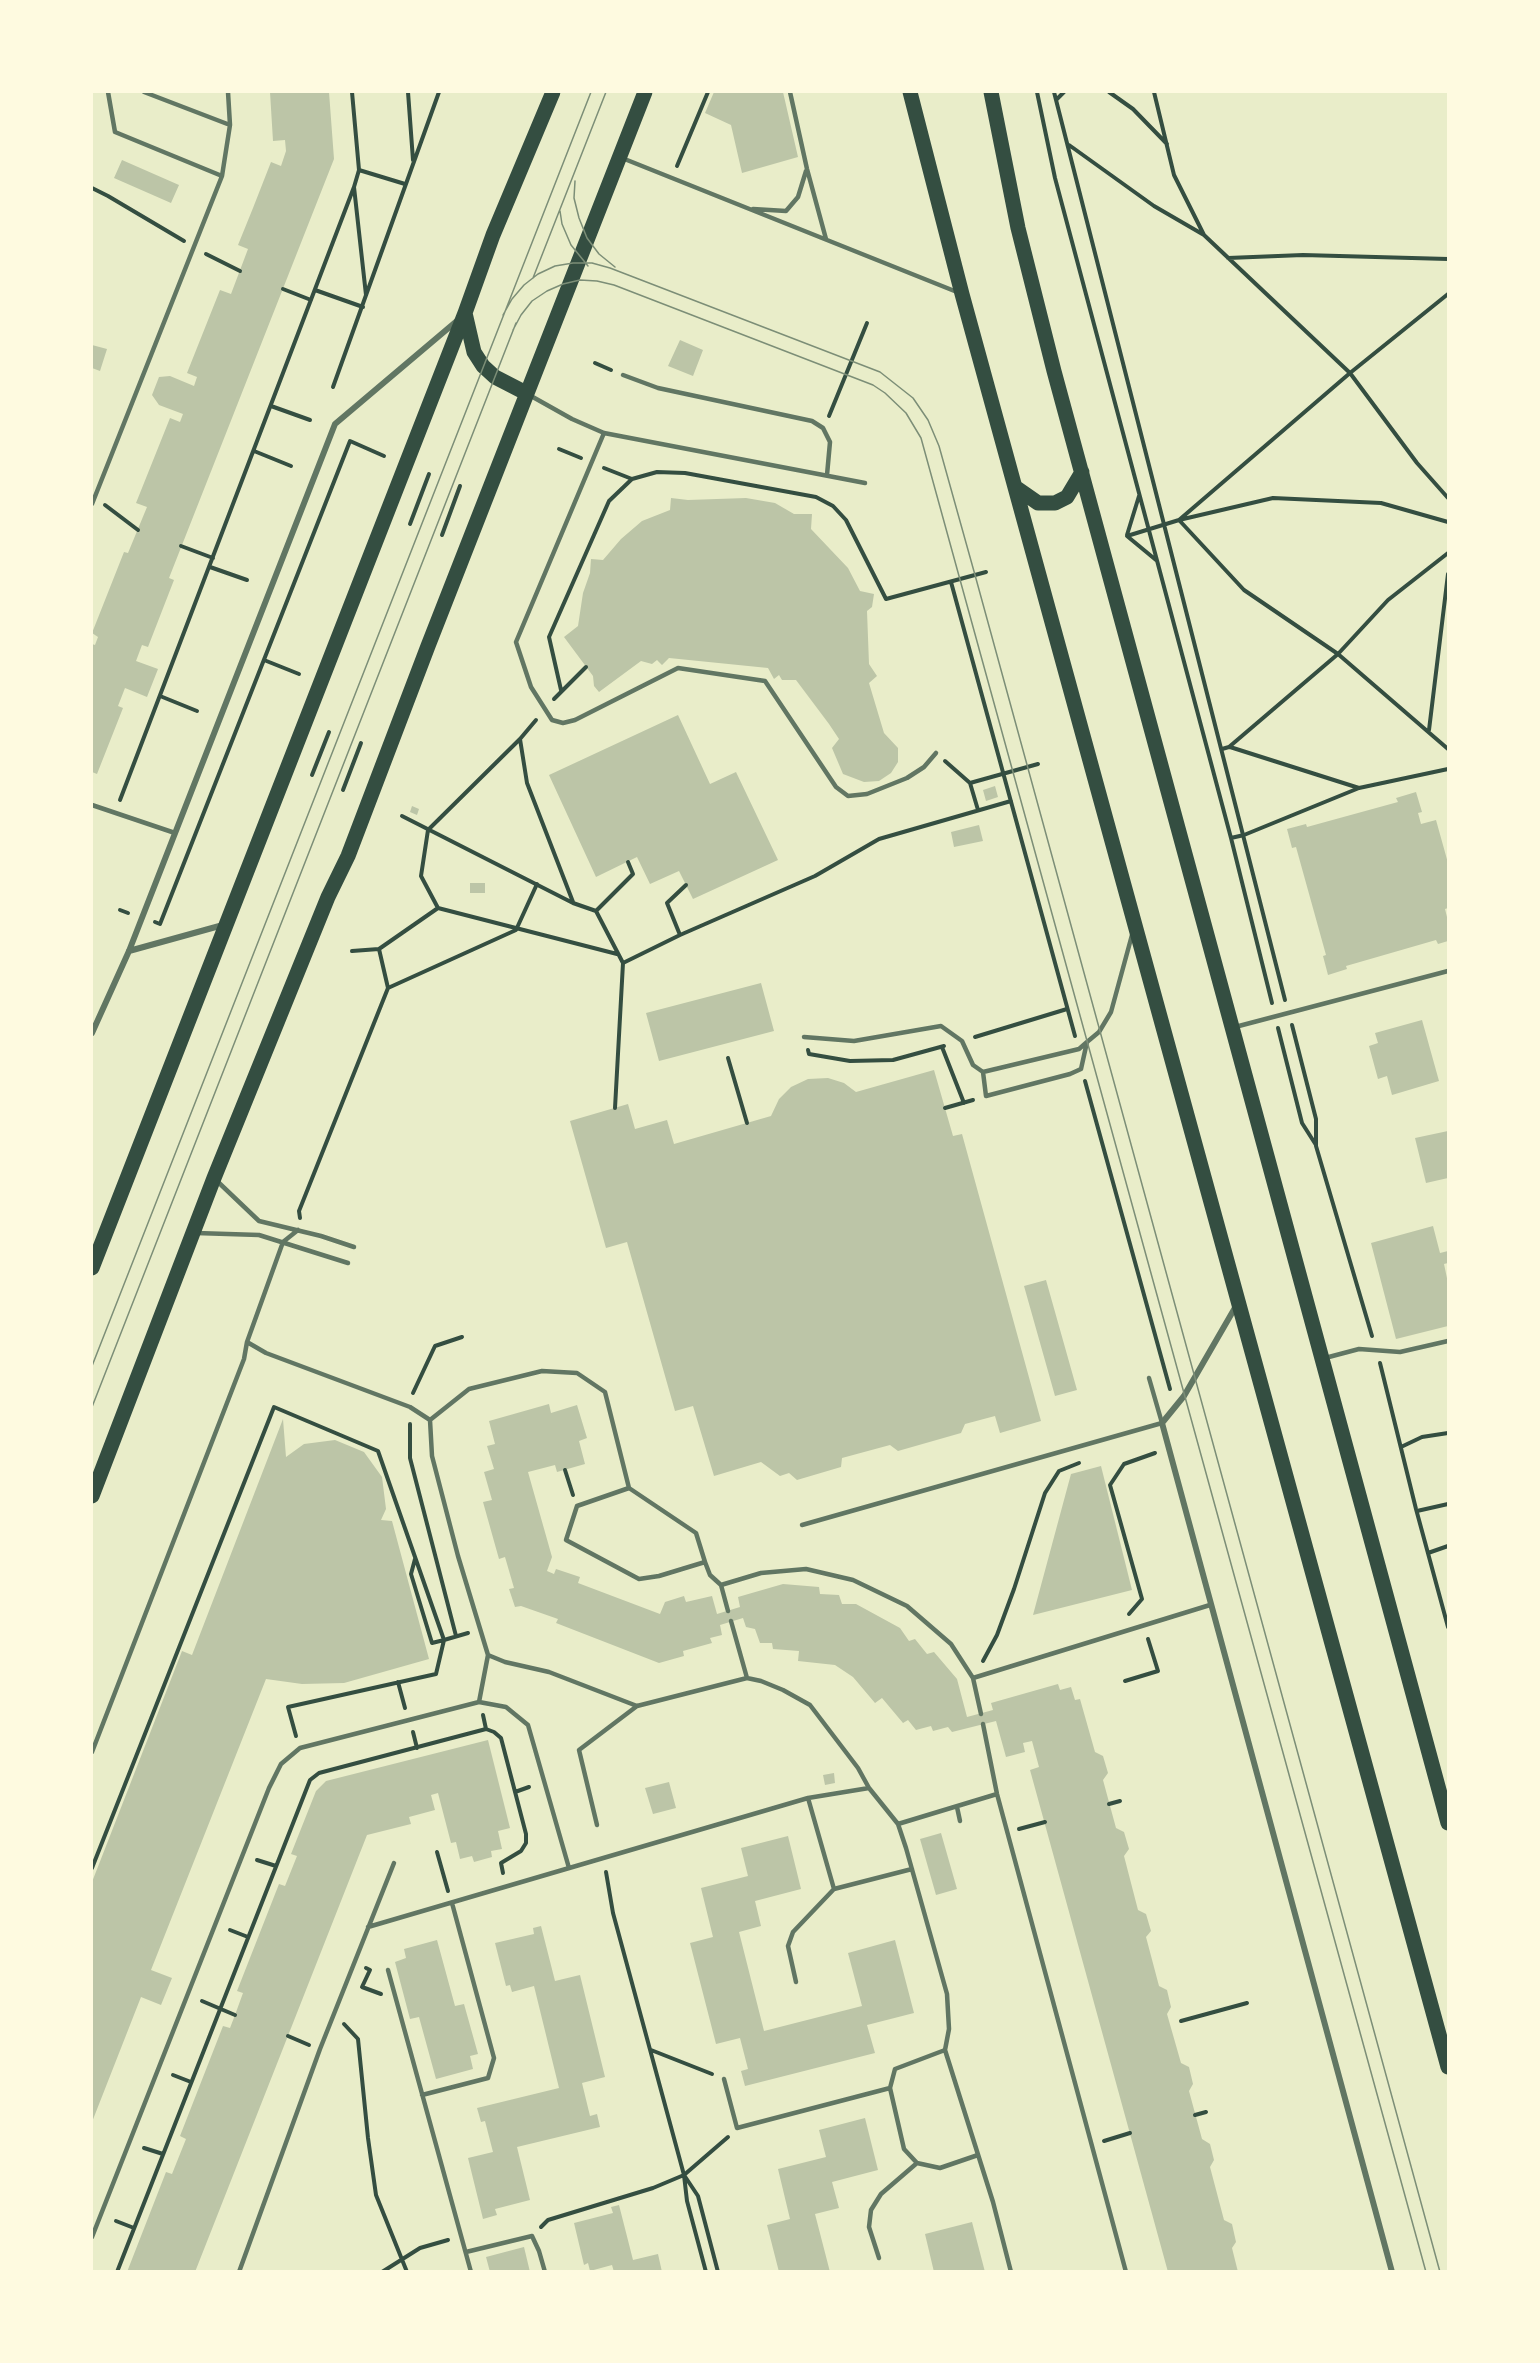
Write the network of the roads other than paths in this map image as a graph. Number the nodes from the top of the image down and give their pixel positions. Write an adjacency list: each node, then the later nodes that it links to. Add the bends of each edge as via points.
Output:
1 (108, 92): 12 (lane, via 115,132)
2 (144, 92): 9 (lane)
3 (228, 92): 9 (lane)
4 (553, 92): 16 (main road)
5 (645, 92): 10 (main road)
6 (790, 92): 11 (lane)
7 (910, 92): 15 (main road)
8 (990, 92): 20 (main road, via 1018,228)
9 (230, 125): 12 (lane)
10 (619, 157): 13 (lane); 18 (main road)
11 (807, 169): 13 (lane, via 798,198 786,211); 14 (lane)
12 (222, 176): 24 (lane)
13 (747, 208): 14 (lane)
14 (825, 239): 15 (lane)
15 (962, 294): 23 (main road)
16 (465, 313): 18 (main road, via 474,352 483,366); 27 (street, via 335,424); 28 (main road)
17 (623, 375): 21 (lane, via 657,388 812,421 823,428 830,442)
18 (526, 393): 19 (lane); 37 (main road, via 348,856)
19 (604, 433): 21 (lane); 25 (lane, via 516,642 531,687 552,720 575,720 678,668 765,681 836,787 848,796 867,794 907,778)
20 (1082, 472): 23 (main road, via 1067,497 1054,503 1038,503); 32 (main road)
21 (827, 475): 22 (lane)
22 (865, 483)
23 (1015, 487): 29 (main road)
24 (92, 504)
25 (936, 753)
26 (92, 805): 27 (lane)
27 (175, 833): 30 (street)
28 (226, 924): 30 (street); 43 (main road)
29 (1135, 924): 35 (lane, via 1111,1012 1099,1032); 44 (main road)
30 (129, 951): 33 (street)
31 (1449, 971): 32 (lane)
32 (1233, 1028): 47 (main road)
33 (92, 1033)
34 (804, 1037): 36 (lane, via 854,1041 941,1026 962,1041 973,1065)
35 (1087, 1042): 36 (lane, via 1078,1049); 36 (lane, via 1081,1069 1070,1074 986,1096)
36 (982, 1072)
37 (214, 1178): 38 (lane, via 259,1221); 39 (main road)
38 (298, 1230): 40 (lane); 41 (lane)
39 (193, 1233): 40 (lane, via 259,1235); 52 (main road)
40 (283, 1242): 42 (lane); 46 (lane)
41 (354, 1247)
42 (348, 1263)
43 (92, 1268)
44 (1238, 1303): 50 (street, via 1175,1408); 84 (main road)
45 (1449, 1341): 47 (lane, via 1400,1353 1359,1348)
46 (247, 1342): 49 (lane, via 266,1353 410,1407); 66 (lane, via 244,1359)
47 (1322, 1358): 72 (main road)
48 (1149, 1378): 50 (lane)
49 (430, 1420): 51 (lane, via 469,1389 542,1371 577,1373 605,1392); 59 (lane, via 432,1456)
50 (1162, 1422): 53 (lane); 56 (street)
51 (629, 1488): 54 (lane, via 696,1533); 54 (lane, via 577,1506 566,1540 639,1579)
52 (92, 1496)
53 (802, 1526)
54 (705, 1562): 55 (lane, via 710,1575)
55 (721, 1585): 57 (lane); 61 (lane, via 761,1573 806,1569 853,1580 907,1606 951,1644)
56 (1210, 1605): 61 (lane); 98 (street)
57 (728, 1611)
58 (731, 1621): 60 (lane)
59 (488, 1655): 62 (lane); 63 (lane, via 549,1672)
60 (747, 1678): 63 (lane); 67 (lane, via 783,1690 810,1706)
61 (973, 1678): 64 (lane)
62 (479, 1702): 76 (lane, via 506,1707 528,1725); 90 (lane, via 300,1748 281,1764)
63 (637, 1706): 74 (lane, via 579,1750)
64 (981, 1714)
65 (983, 1724): 68 (lane)
66 (92, 1752)
67 (869, 1788): 69 (lane); 73 (lane)
68 (998, 1794): 70 (lane); 97 (lane)
69 (808, 1798): 76 (lane); 78 (lane)
70 (957, 1807): 71 (lane); 73 (lane)
71 (960, 1821)
72 (1449, 1823)
73 (898, 1824): 77 (lane)
74 (597, 1825)
75 (394, 1863): 80 (lane)
76 (569, 1868): 79 (lane)
77 (912, 1869): 78 (lane); 83 (lane, via 947,1994 949,2029)
78 (834, 1889): 82 (lane, via 793,1932 788,1946)
79 (452, 1903): 80 (lane); 87 (lane, via 494,2058 488,2078)
80 (368, 1927): 93 (lane)
81 (388, 1970): 87 (lane)
82 (796, 1982)
83 (945, 2050): 86 (lane, via 894,2069); 88 (lane)
84 (1449, 2067)
85 (724, 2079): 86 (lane, via 737,2128)
86 (890, 2088): 89 (lane, via 904,2149)
87 (422, 2096): 91 (lane)
88 (978, 2156): 89 (lane, via 940,2168); 96 (lane)
89 (917, 2163): 92 (lane, via 881,2194 870,2210 869,2227)
90 (92, 2237)
91 (466, 2252): 94 (lane); 95 (lane, via 531,2236)
92 (879, 2258)
93 (239, 2271)
94 (471, 2271)
95 (545, 2271)
96 (1011, 2271)
97 (1126, 2271)
98 (1392, 2271)

